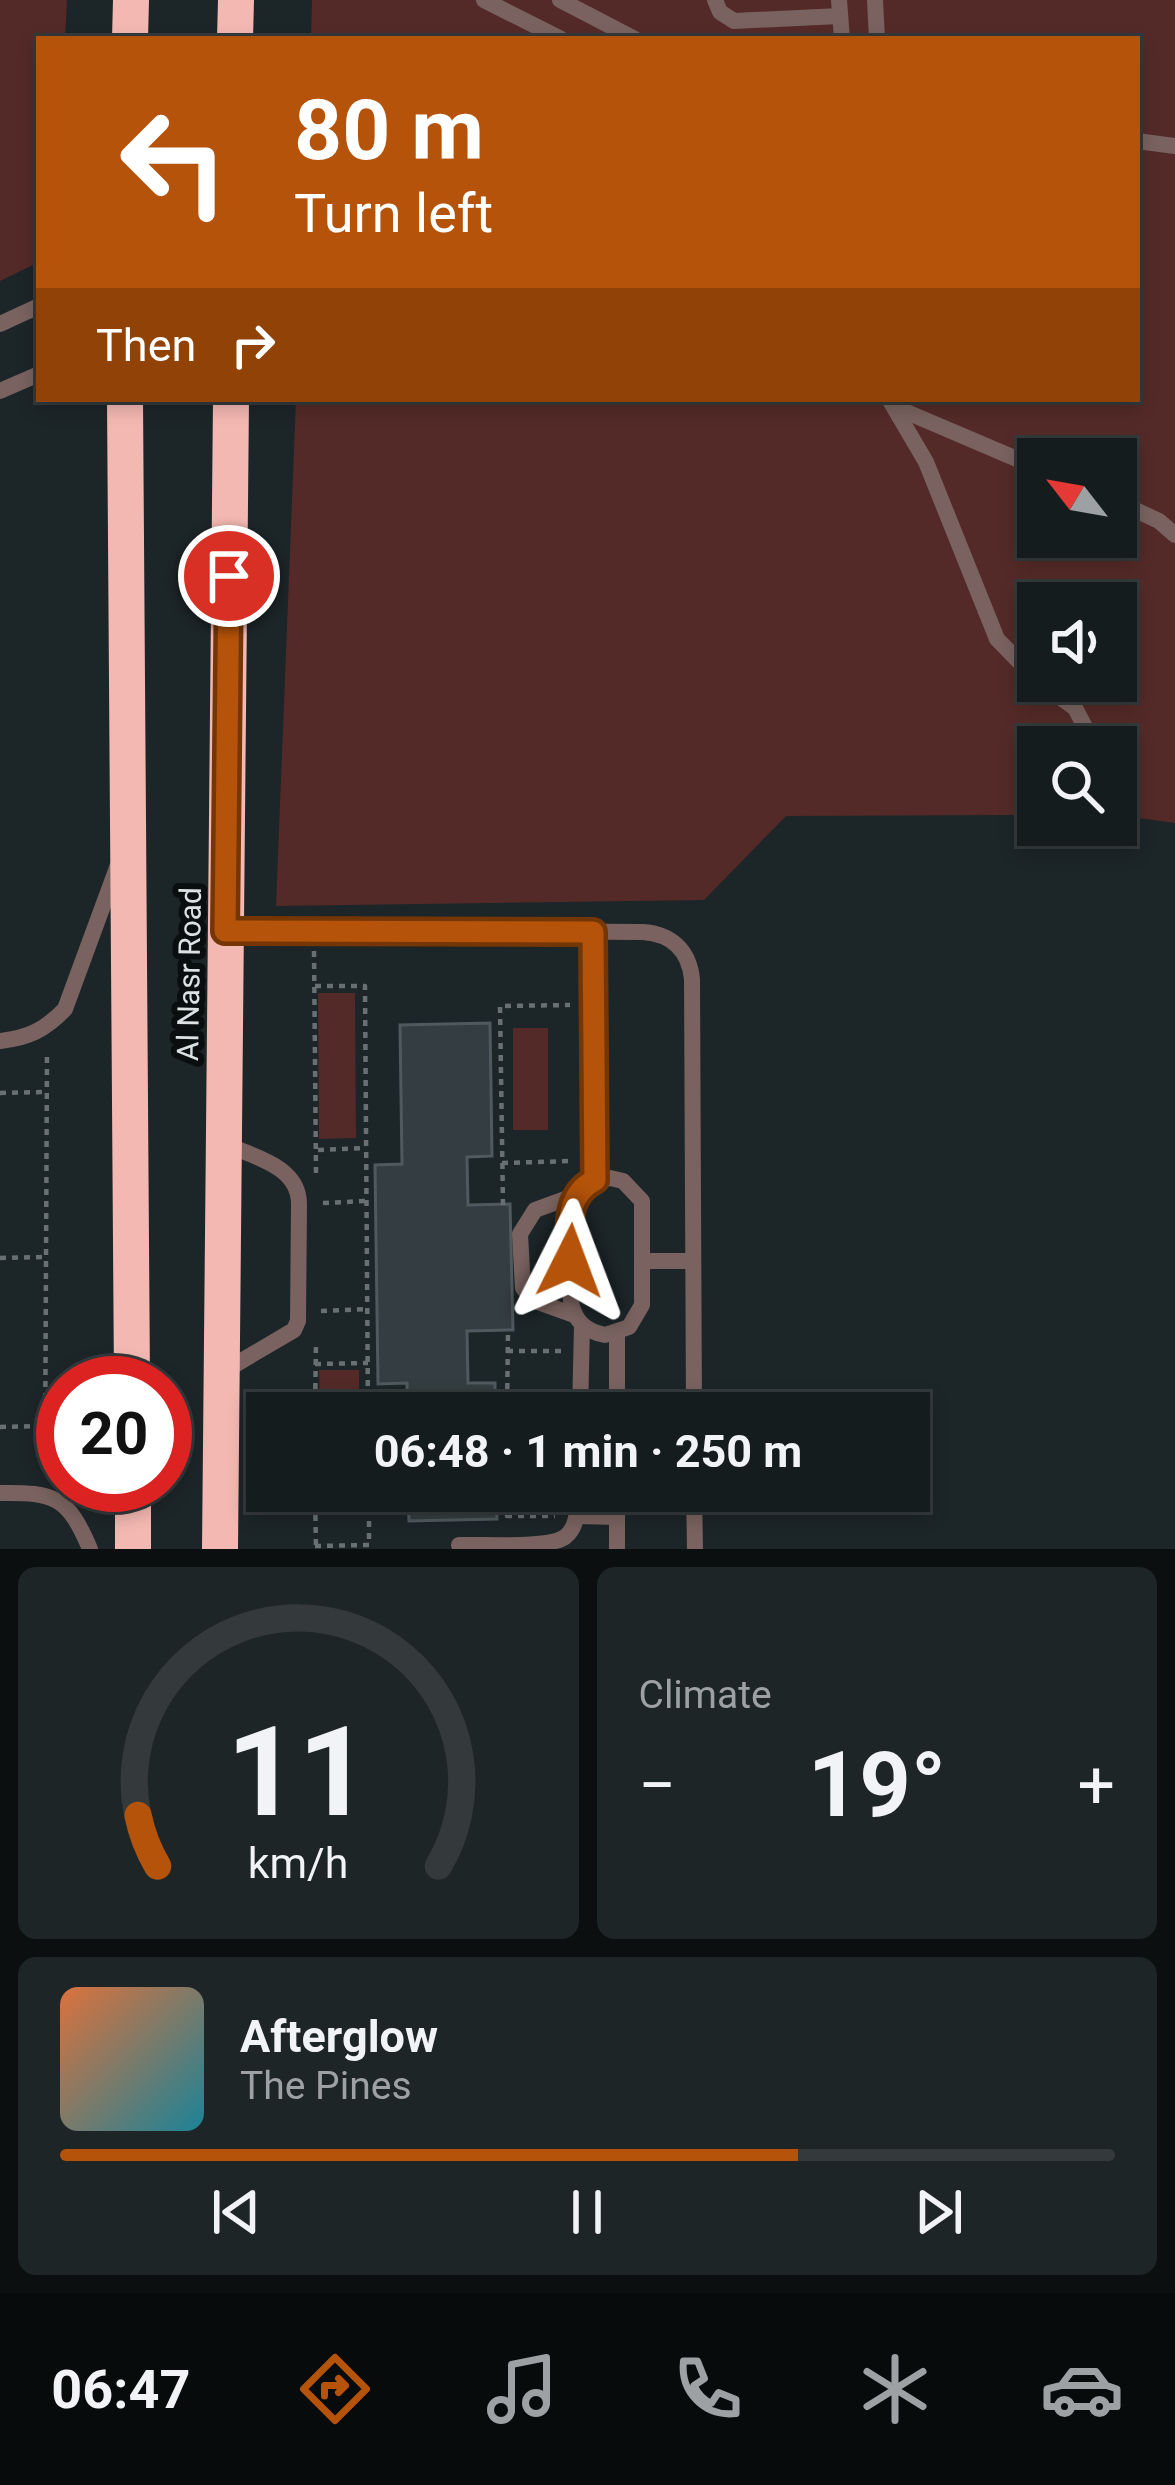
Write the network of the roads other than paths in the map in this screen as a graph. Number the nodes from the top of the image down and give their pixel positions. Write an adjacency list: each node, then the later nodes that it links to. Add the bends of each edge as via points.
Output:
1 (131, 0): 8 (highway)
2 (236, 0): 9 (highway)
3 (484, 0): 10 (lane)
4 (560, 0): 11 (lane)
5 (715, 0): 7 (lane, via 734,21)
6 (875, 0): 12 (lane)
7 (839, 8)
8 (130, 36)
9 (235, 36)
10 (555, 36)
11 (629, 36)
12 (877, 36)
13 (1140, 141): 14 (lane)
14 (1175, 146)
15 (36, 307): 16 (lane)
16 (0, 324)
17 (36, 375): 18 (lane)
18 (0, 391)
19 (125, 402): 29 (highway, Al Nasr Road)
20 (231, 402): 30 (highway, Al Nasr Road)
21 (893, 402): 26 (lane, via 926,462 997,639)
22 (894, 402): 23 (lane)
23 (1017, 458)
24 (1137, 511): 25 (lane)
25 (1175, 535)
26 (1017, 659)
27 (1067, 702): 28 (lane)
28 (1084, 726)
29 (128, 836): 32 (lane, via 65,1010 25,1038); 40 (highway, Al Nasr Road)
30 (225, 931): 31 (lane); 33 (highway, Al Nasr Road)
31 (593, 932): 34 (lane); 37 (lane, via 656,933 678,945 691,966)
32 (0, 1041)
33 (223, 1143): 41 (highway, Al Nasr Road); 41 (lane, via 298,1186 298,1322 287,1338)
34 (596, 1170): 35 (lane); 36 (lane, via 641,1201)
35 (576, 1195): 38 (lane, via 570,1220); 38 (lane, via 535,1210 520,1234 524,1288)
36 (643, 1261): 37 (lane); 39 (lane, via 637,1317)
37 (693, 1261): 44 (lane)
38 (578, 1320): 39 (lane, via 592,1332); 42 (lane)
39 (617, 1333): 43 (lane)
40 (132, 1356)
41 (220, 1374): 55 (highway, Al Nasr Road)
42 (580, 1392)
43 (617, 1392)
44 (694, 1392)
45 (0, 1492): 53 (lane, via 45,1494 74,1514)
46 (133, 1512): 54 (highway)
47 (577, 1512): 50 (lane)
48 (617, 1512): 51 (lane)
49 (694, 1512): 57 (lane)
50 (577, 1516): 51 (lane); 52 (lane, via 555,1542)
51 (617, 1517): 56 (lane)
52 (459, 1544)
53 (90, 1549)
54 (133, 1549)
55 (220, 1549)
56 (617, 1549)
57 (695, 1549)

